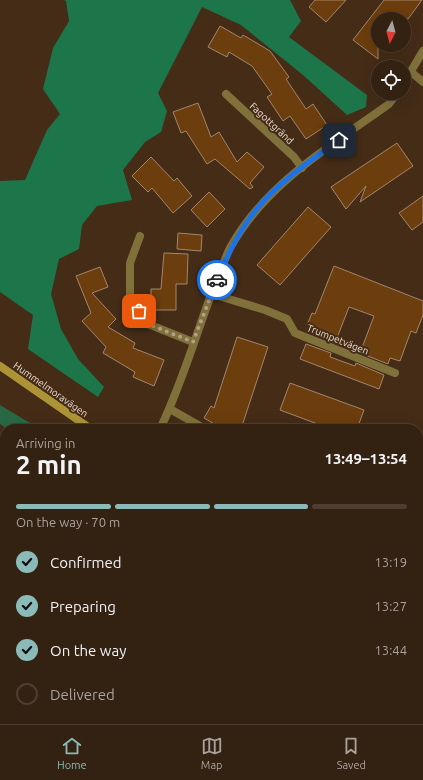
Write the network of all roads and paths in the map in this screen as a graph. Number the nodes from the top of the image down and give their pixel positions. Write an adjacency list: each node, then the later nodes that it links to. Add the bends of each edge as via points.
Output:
1 (423, 51): 2 (street)
2 (411, 72): 3 (street)
3 (423, 82)
4 (226, 94): 6 (street, Fagottgränd, via 294,157)
5 (392, 100): 6 (street)
6 (302, 168): 8 (street, via 261,204 230,248)
7 (140, 236): 9 (street, via 130,263 130,299 148,324)
8 (212, 294): 9 (street); 11 (street, Trumpetvägen, via 287,319 295,333)
9 (193, 342): 12 (street)
10 (0, 366): 13 (street, Hummelmoravägen)
11 (395, 373)
12 (170, 409): 14 (street); 15 (street)
13 (84, 424)
14 (162, 424)
15 (196, 424)

